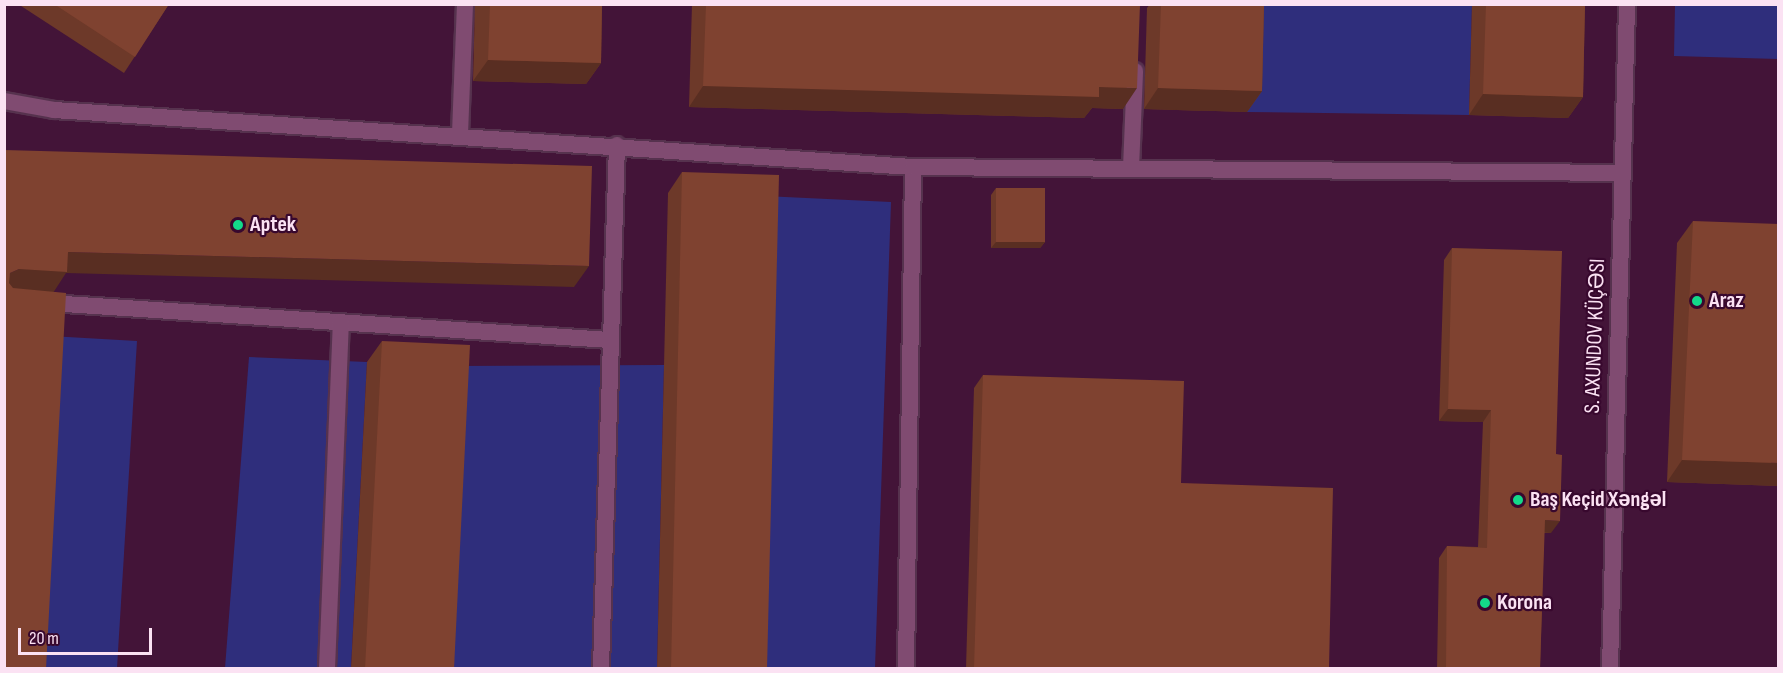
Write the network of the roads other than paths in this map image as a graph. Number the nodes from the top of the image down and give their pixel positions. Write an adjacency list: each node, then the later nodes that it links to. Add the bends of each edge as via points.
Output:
1 (465, 4): 5 (street)
2 (1627, 4): 9 (street, S. AXUNDOV KÜÇƏSI)
3 (1135, 51): 8 (street)
4 (4, 101): 5 (street, via 54,110)
5 (460, 134): 6 (street)
6 (617, 145): 7 (street); 12 (street)
7 (913, 167): 8 (street); 15 (street)
8 (1131, 168): 9 (street)
9 (1622, 173): 16 (street, S. AXUNDOV KÜÇƏSI)
10 (4, 300): 11 (street)
11 (341, 322): 12 (street); 13 (street)
12 (609, 340): 14 (street)
13 (327, 669)
14 (601, 669)
15 (906, 669)
16 (1610, 669)

